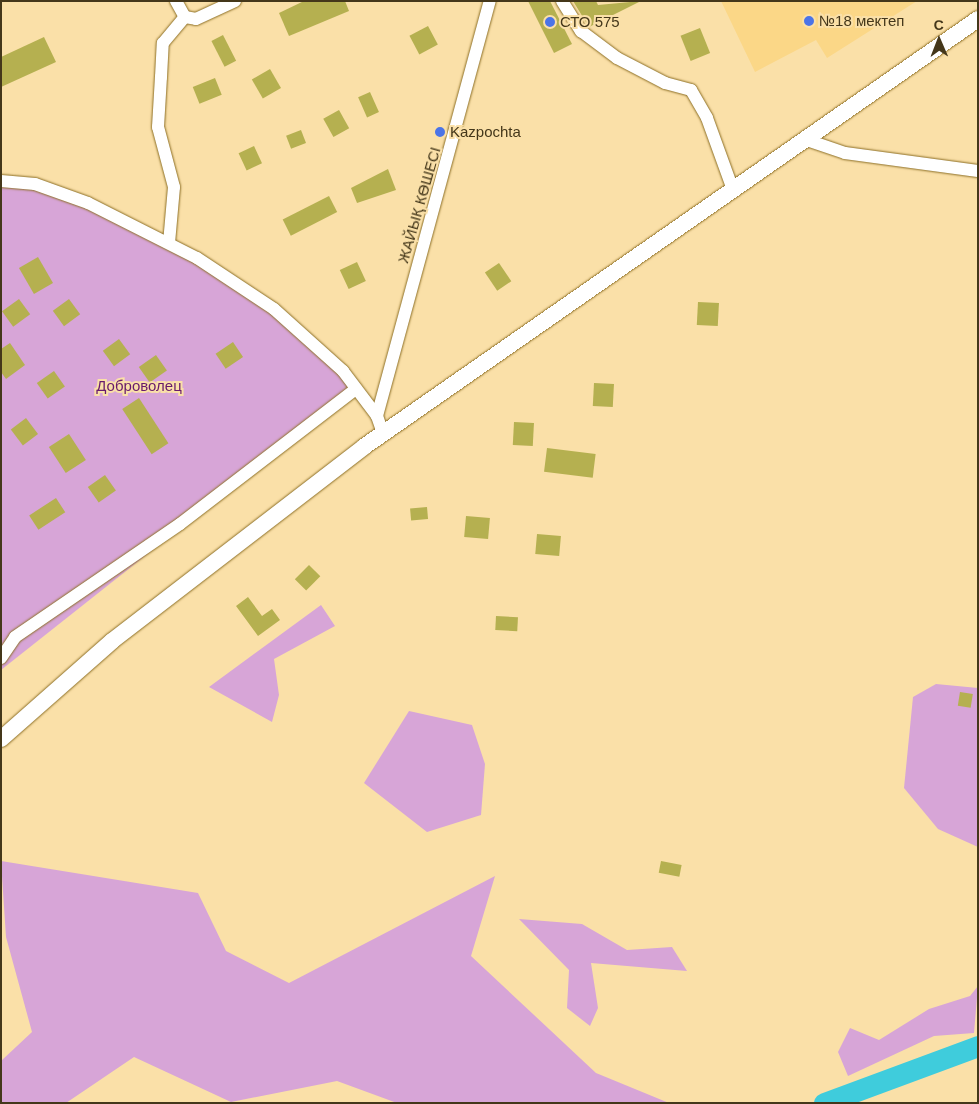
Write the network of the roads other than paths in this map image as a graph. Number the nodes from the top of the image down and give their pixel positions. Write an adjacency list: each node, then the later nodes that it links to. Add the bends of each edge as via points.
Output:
1 (176, 1): 5 (street)
2 (235, 1): 5 (street, via 196,19)
3 (490, 1): 13 (street, ЖАЙЫҚ КӨШЕСІ)
4 (562, 1): 10 (street, via 581,32 617,58 665,83 691,90 707,118)
5 (185, 17): 11 (street, via 164,43 161,77 158,127 174,186)
6 (978, 18): 7 (main road)
7 (804, 140): 8 (street, via 845,153); 10 (main road)
8 (978, 171)
9 (1, 181): 11 (street, via 35,184 88,203)
10 (732, 190): 14 (main road)
11 (169, 243): 12 (street, via 274,309 343,371)
12 (356, 389): 13 (street); 15 (street, via 180,524 15,637)
13 (377, 416): 14 (street)
14 (383, 433): 16 (main road, via 119,635)
15 (1, 658)
16 (1, 739)

